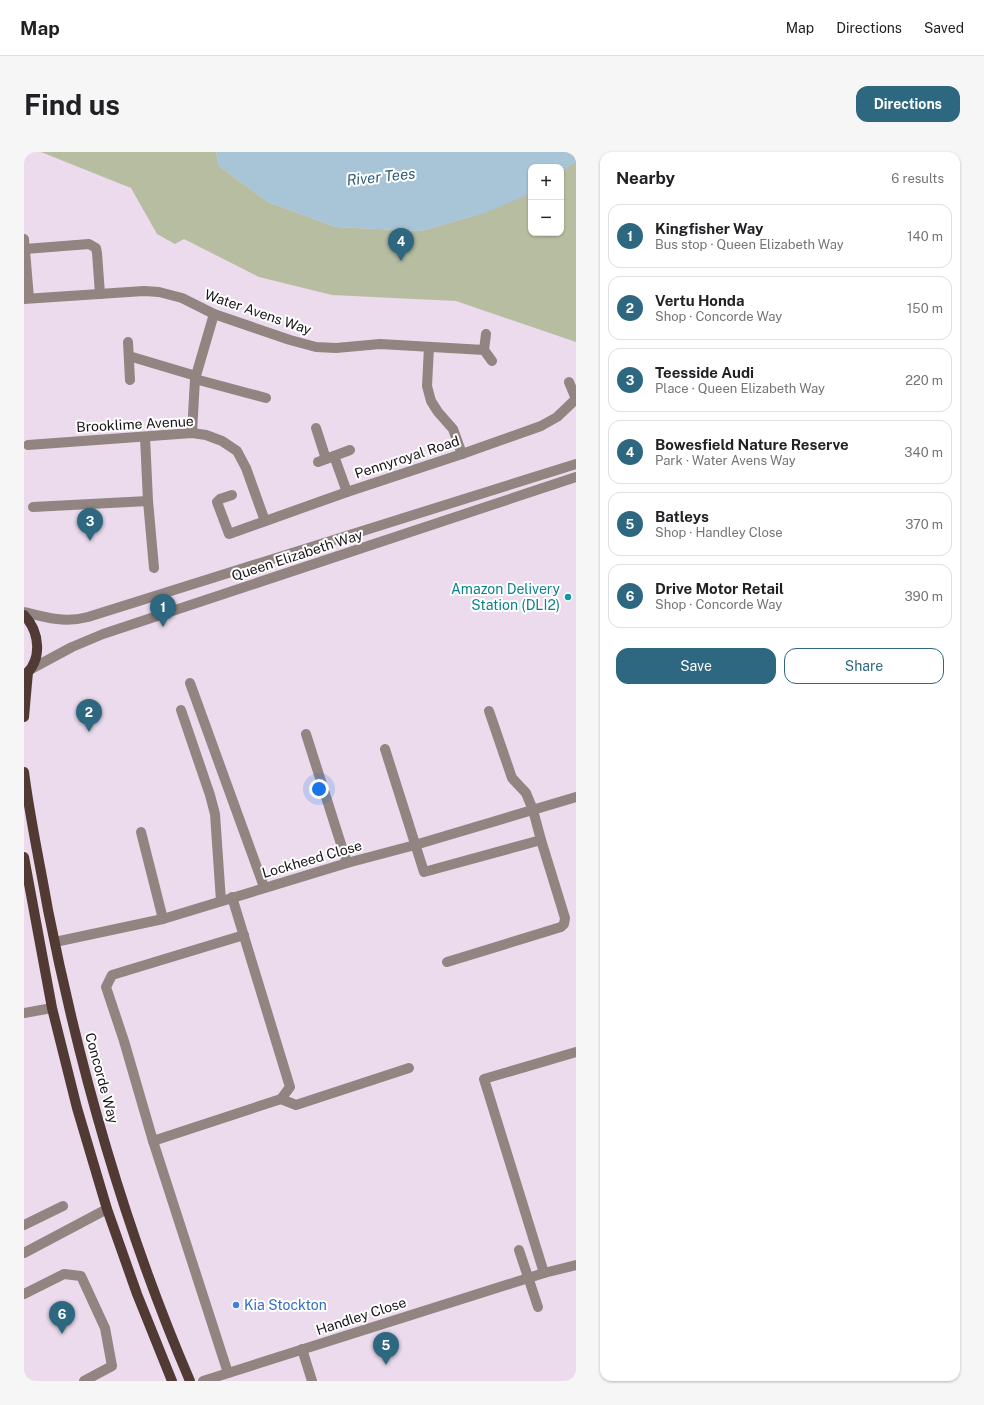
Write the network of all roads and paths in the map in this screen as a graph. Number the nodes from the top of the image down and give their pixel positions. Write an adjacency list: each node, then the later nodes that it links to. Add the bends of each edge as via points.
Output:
1 (24, 244): 2 (street, via 89,244 96,248); 3 (street)
2 (100, 294): 3 (street, Water Avens Way); 4 (street, Water Avens Way, via 159,292 182,298)
3 (26, 298)
4 (214, 314): 7 (street, Water Avens Way, via 316,347 380,344); 11 (street)
5 (486, 334): 8 (street)
6 (128, 342): 9 (street)
7 (429, 347): 8 (street, Water Avens Way); 21 (street, via 427,386 431,401 453,429)
8 (484, 350): 10 (street)
9 (129, 356): 11 (street); 12 (street)
10 (492, 361)
11 (195, 378): 14 (street); 17 (street)
12 (130, 380)
13 (569, 382): 15 (street, Pennyroyal Road)
14 (266, 398)
15 (576, 399): 21 (street, Pennyroyal Road, via 557,417 541,426)
16 (316, 428): 22 (street)
17 (192, 433): 18 (street, Brooklime Avenue); 29 (street, Brooklime Avenue, via 222,441 237,451 246,468)
18 (145, 436): 19 (street, Brooklime Avenue); 27 (street)
19 (25, 445)
20 (350, 450): 22 (street)
21 (462, 454): 25 (street, Pennyroyal Road)
22 (326, 459): 25 (street)
23 (576, 464): 31 (street, Queen Elizabeth Way, via 79,620 58,620)
24 (576, 477): 33 (street, Queen Elizabeth Way, via 103,634 72,647)
25 (347, 492): 29 (street, Pennyroyal Road)
26 (232, 495): 29 (street, Pennyroyal Road, via 218,502 229,534)
27 (148, 501): 28 (street); 30 (street)
28 (33, 507)
29 (265, 521)
30 (154, 568)
31 (24, 612)
32 (24, 615): 33 (main road, via 30,621 38,645 37,654)
33 (28, 672): 37 (main road)
34 (190, 683): 48 (street)
35 (181, 710): 50 (street, via 215,814)
36 (489, 711): 42 (street, via 512,778 526,793)
37 (24, 717)
38 (306, 734): 47 (street)
39 (385, 749): 45 (street)
40 (24, 772): 53 (main road, Concorde Way)
41 (576, 797): 42 (street, Lockheed Close)
42 (533, 810): 44 (street); 45 (street, Lockheed Close)
43 (141, 832): 51 (street)
44 (541, 840): 45 (street, via 424,872); 54 (street, via 565,918 564,924)
45 (414, 845): 47 (street, Lockheed Close)
46 (24, 857): 55 (main road)
47 (347, 863): 48 (street, Lockheed Close)
48 (264, 887): 49 (street, Lockheed Close)
49 (232, 897): 50 (street, Lockheed Close); 52 (street)
50 (221, 901): 51 (street, Lockheed Close)
51 (163, 918): 53 (street, Lockheed Close)
52 (244, 935): 59 (street, via 290,1087); 60 (street, via 112,975 106,987)
53 (55, 942): 75 (main road, Concorde Way, via 93,1102 122,1201 152,1289)
54 (447, 962)
55 (52, 1008): 56 (street); 62 (main road, via 77,1108)
56 (24, 1013)
57 (576, 1052): 67 (street, via 484,1079)
58 (409, 1068): 59 (street, via 296,1105)
59 (281, 1099): 60 (street)
60 (152, 1141): 72 (street)
61 (63, 1206): 63 (street)
62 (107, 1209): 65 (street); 74 (main road)
63 (24, 1226)
64 (519, 1250): 68 (street)
65 (24, 1253)
66 (576, 1265): 67 (street, Handley Close)
67 (544, 1273): 68 (street, Handley Close)
68 (528, 1278): 70 (street); 71 (street, Handley Close)
69 (24, 1294): 73 (street, via 64,1274 81,1276 105,1328 112,1366)
70 (538, 1307)
71 (302, 1349): 72 (street, Handley Close); 77 (street)
72 (228, 1373): 76 (street, Handley Close)
73 (84, 1381)
74 (172, 1381)
75 (190, 1381)
76 (203, 1381)
77 (312, 1381)

